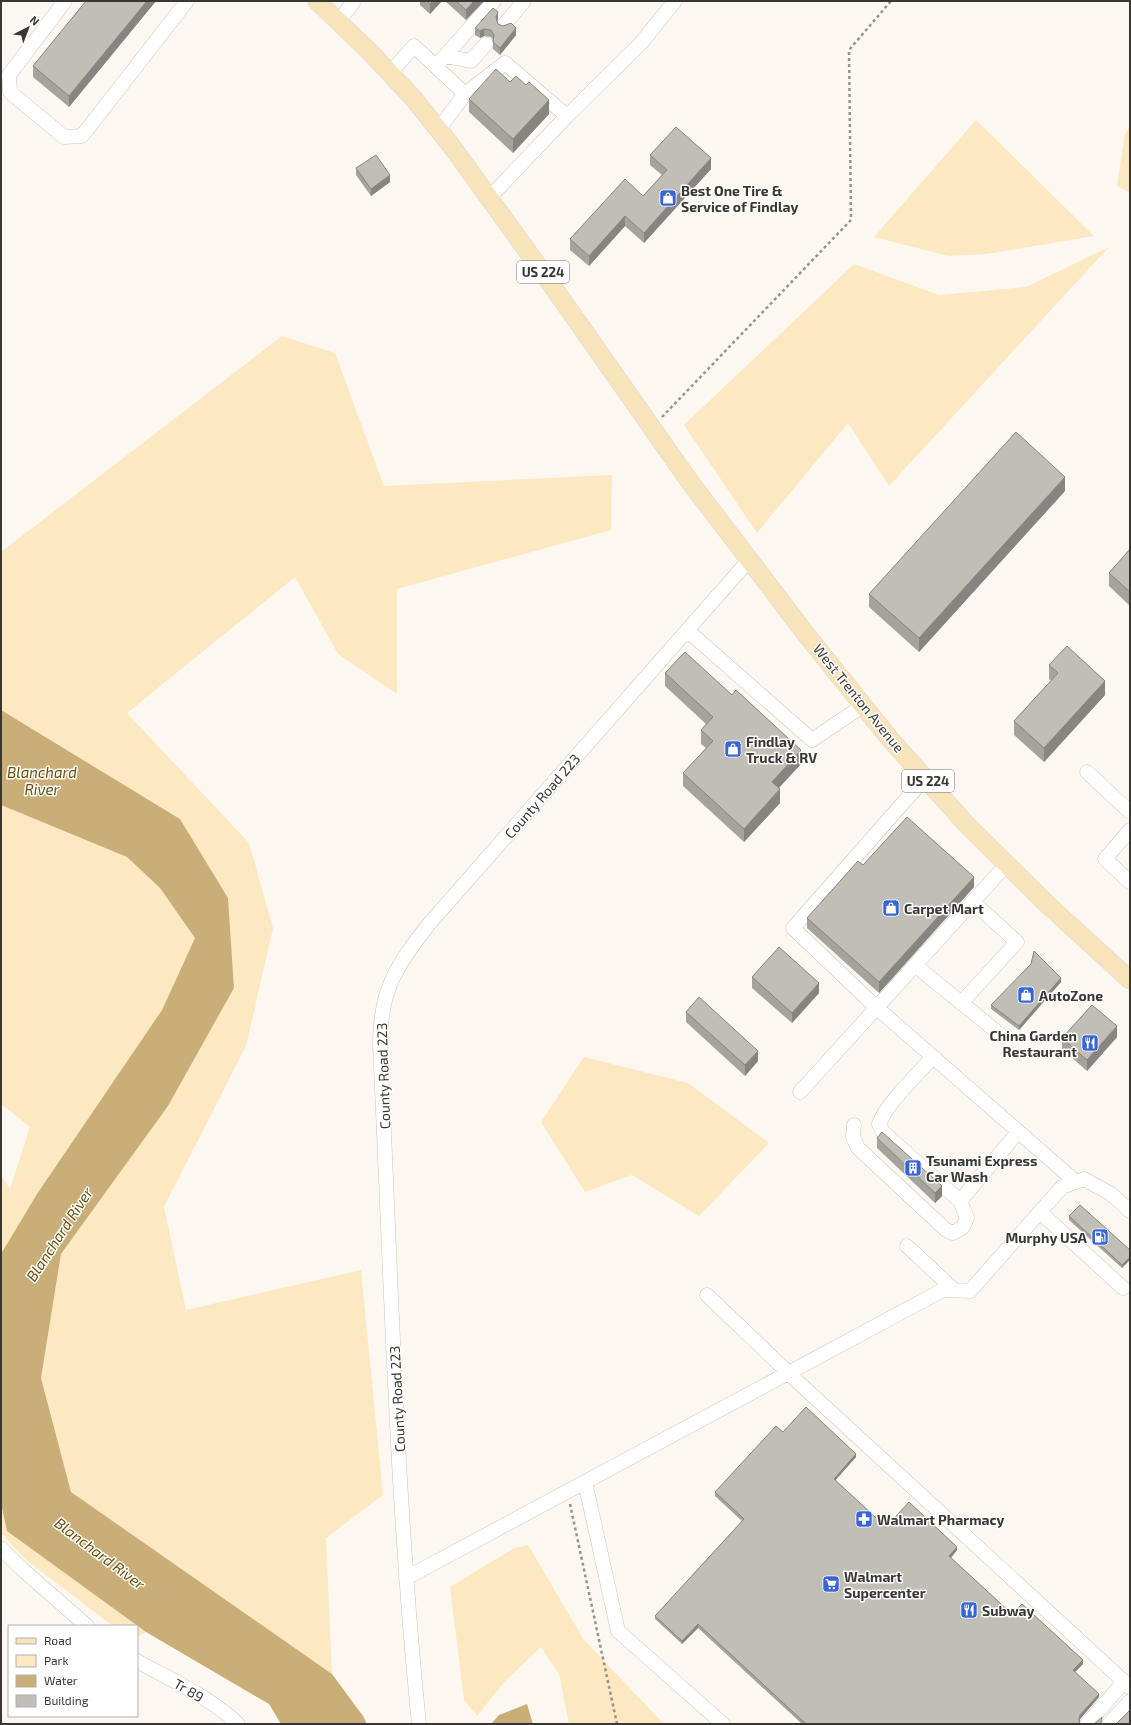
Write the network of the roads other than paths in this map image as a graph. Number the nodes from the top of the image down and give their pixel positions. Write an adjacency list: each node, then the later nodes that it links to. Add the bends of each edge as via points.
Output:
1 (65, 1): 2 (street, via 8,75 10,92 64,137 82,136)
2 (187, 1)
3 (316, 1): 8 (main road, US 224)
4 (354, 1): 8 (street)
5 (494, 1): 11 (street)
6 (524, 1): 9 (street)
7 (675, 1): 14 (street, via 641,43)
8 (339, 21): 12 (main road, US 224)
9 (504, 24)
10 (486, 44): 11 (street, via 471,61)
11 (441, 61): 12 (street, via 414,46); 13 (street)
12 (390, 73): 15 (main road, US 224)
13 (465, 94): 14 (street, via 506,63); 15 (street)
14 (567, 116): 16 (street)
15 (438, 130): 16 (main road, US 224)
16 (489, 198): 17 (main road, US 224, via 690,482)
17 (749, 560): 18 (street, County Road 223); 19 (main road, West Trenton Avenue / US 224, via 804,633)
18 (688, 630): 19 (street, via 812,740); 47 (street, County Road 223, via 429,924 399,966 383,1004 380,1045)
19 (864, 705): 21 (main road, West Trenton Avenue / US 224)
20 (1087, 772): 22 (street)
21 (925, 778): 24 (main road, West Trenton Avenue / US 224, via 967,825); 30 (street, via 793,928)
22 (1130, 812)
23 (1130, 830): 25 (street, via 1105,859)
24 (1007, 864): 26 (street); 28 (main road, West Trenton Avenue / US 224, via 1049,906)
25 (1130, 882)
26 (973, 902): 27 (street); 29 (street, via 1017,942)
27 (916, 966): 29 (street); 30 (street)
28 (1127, 972)
29 (961, 1002): 31 (street)
30 (877, 1008): 32 (street); 33 (street)
31 (1002, 1036)
32 (933, 1057): 35 (street); 37 (street, via 882,1115 879,1124 883,1132)
33 (800, 1092)
34 (854, 1126): 37 (street, via 853,1138 858,1148 946,1230 954,1233 963,1227 967,1218)
35 (1018, 1132): 36 (street); 37 (street)
36 (1076, 1182): 38 (street, via 1084,1179 1111,1194); 39 (street, via 1062,1187)
37 (960, 1201)
38 (1130, 1211)
39 (1040, 1212): 41 (street); 42 (street, via 970,1291)
40 (907, 1246): 42 (street)
41 (1123, 1288)
42 (954, 1290): 44 (street, via 943,1290)
43 (707, 1295): 44 (street)
44 (788, 1373): 45 (street); 50 (street)
45 (586, 1482): 47 (street); 54 (street, via 618,1631)
46 (1, 1548): 48 (street)
47 (406, 1578): 53 (street, County Road 223)
48 (86, 1625)
49 (138, 1662): 52 (street, Tr 89, via 207,1700)
50 (1127, 1685): 55 (street)
51 (1130, 1701): 56 (street)
52 (238, 1724)
53 (419, 1724)
54 (723, 1724)
55 (1087, 1724)
56 (1109, 1724)

